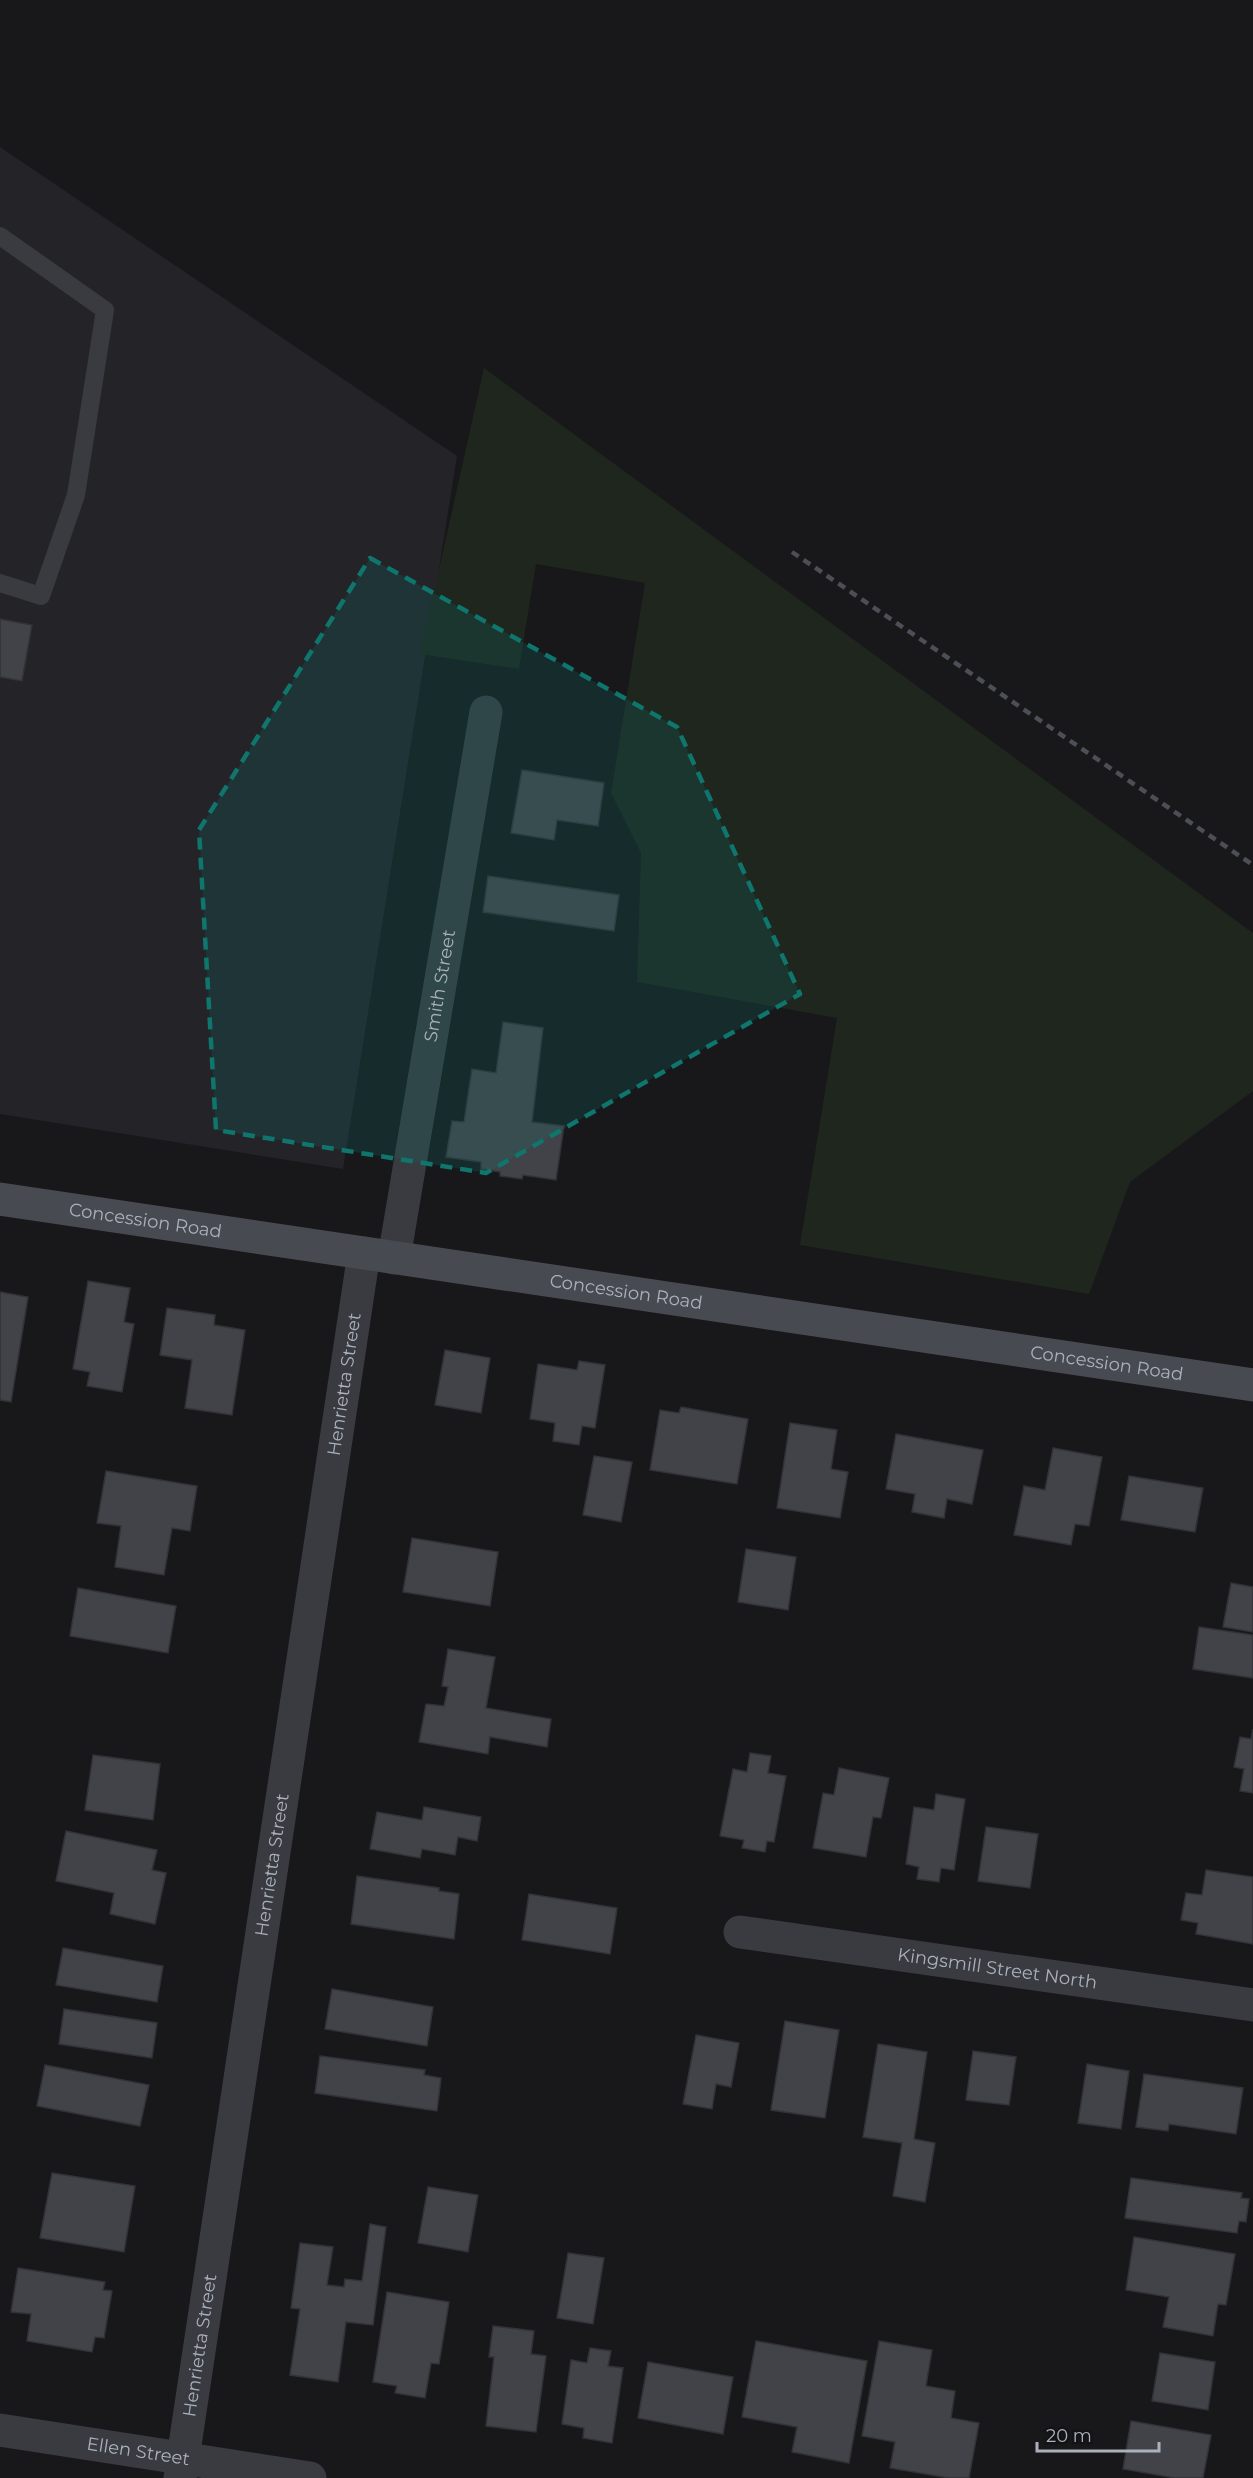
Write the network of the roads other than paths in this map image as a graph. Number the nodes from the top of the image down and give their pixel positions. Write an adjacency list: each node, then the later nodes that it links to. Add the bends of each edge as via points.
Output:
1 (0, 236): 2 (lane, via 105,310 76,495 41,596)
2 (0, 583)
3 (486, 712): 5 (street, Smith Street)
4 (0, 1199): 5 (street, Concession Road)
5 (379, 1256): 6 (street, Concession Road); 10 (street, Henrietta Street)
6 (1253, 1385)
7 (740, 1932): 8 (street, Kingsmill Street North)
8 (1253, 2005)
9 (0, 2430): 10 (street, Ellen Street)
10 (181, 2468): 11 (street, Ellen Street)
11 (310, 2478)

